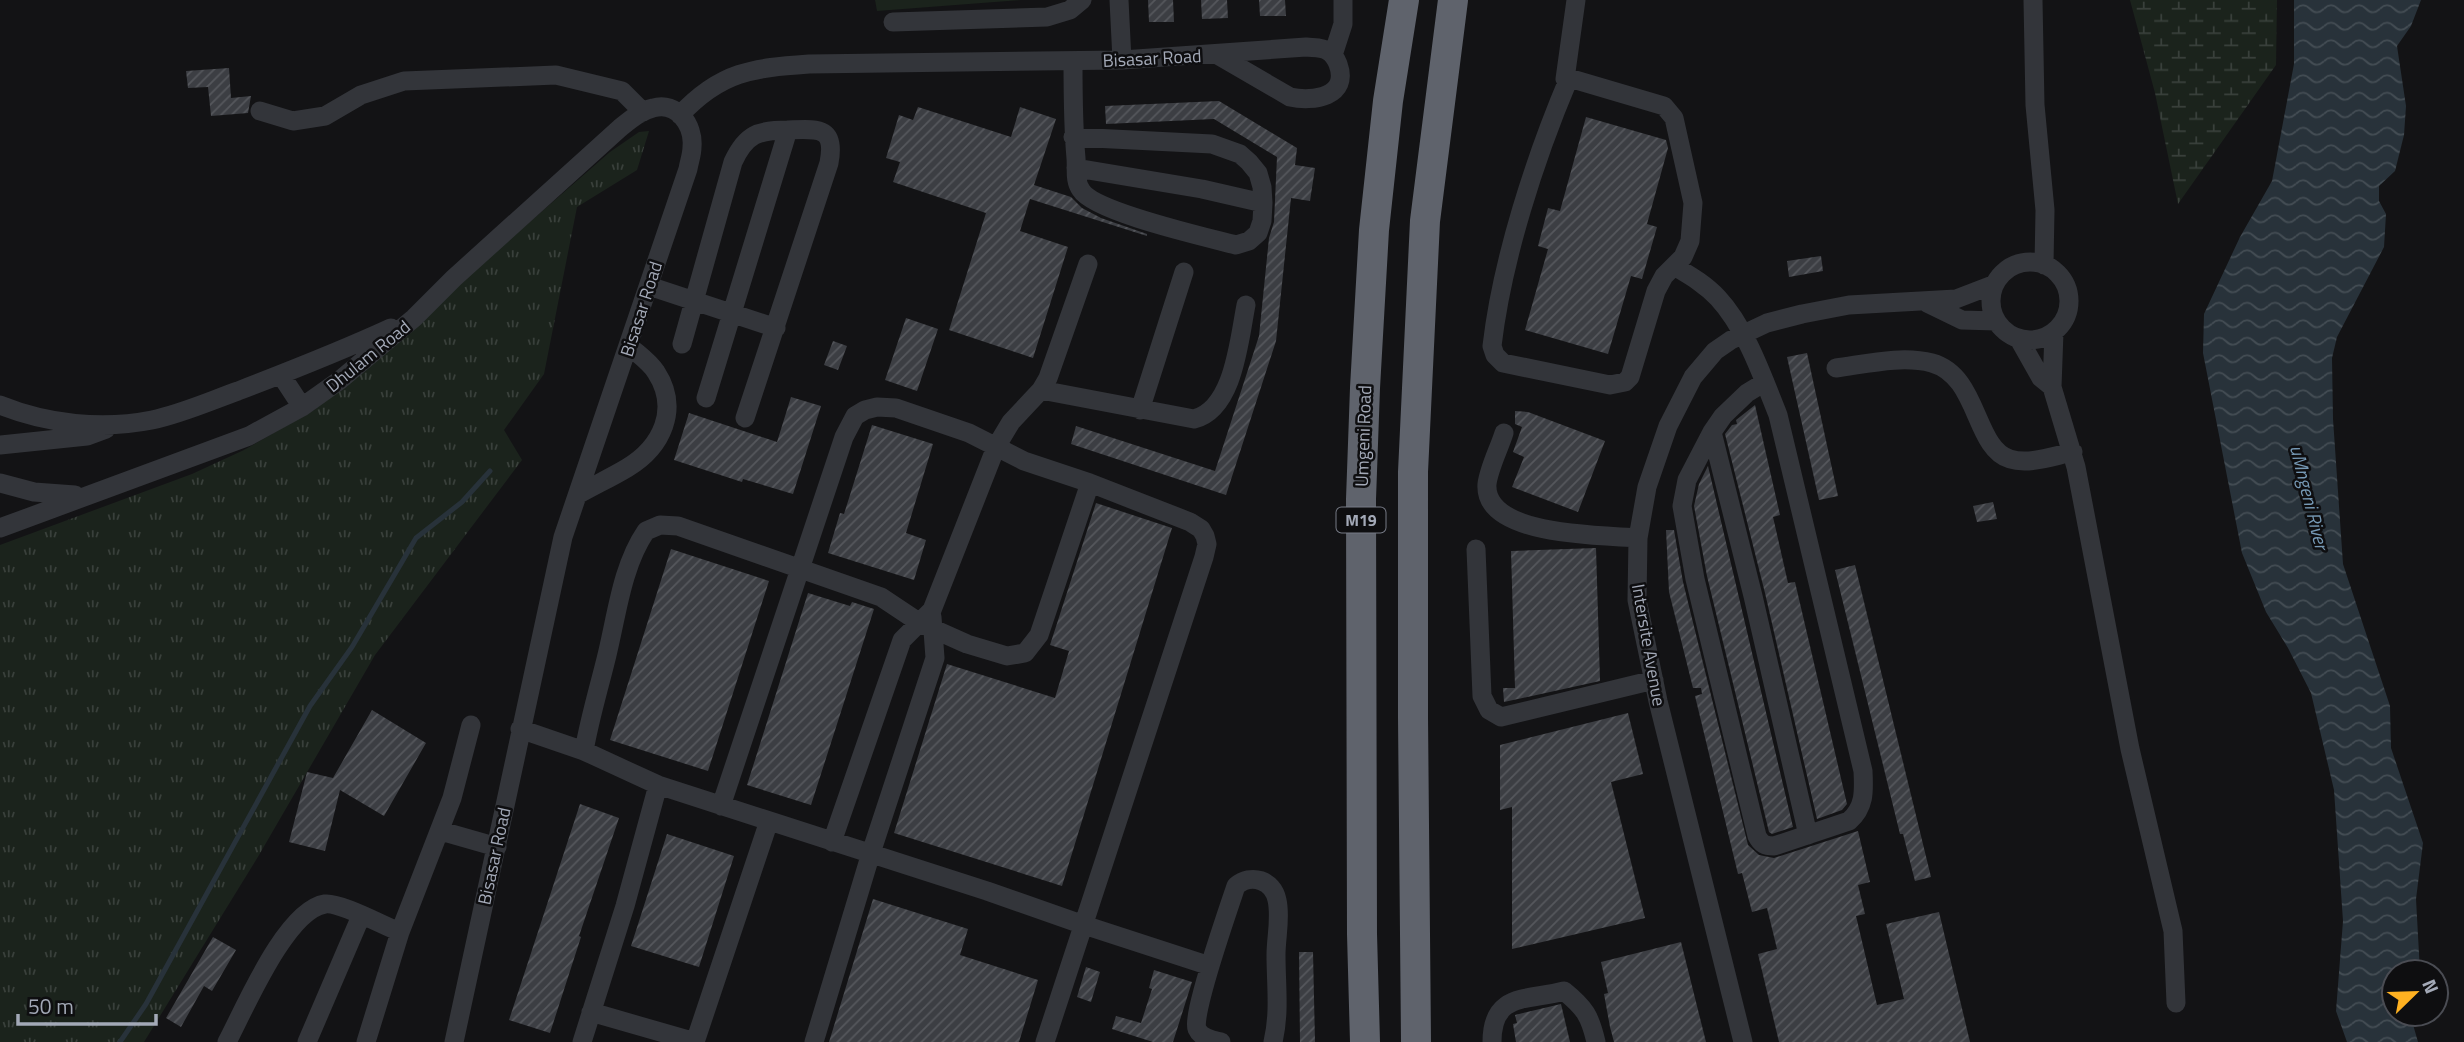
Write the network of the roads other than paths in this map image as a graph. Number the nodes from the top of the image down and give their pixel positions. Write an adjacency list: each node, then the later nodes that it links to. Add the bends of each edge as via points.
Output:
1 (1082, 0): 9 (street, via 1070,10 1047,17)
2 (1119, 0): 12 (street)
3 (1343, 0): 11 (street, via 1343,24)
4 (1404, 0): 94 (highway, Umgeni Road / M19, via 1374,230 1364,402 1361,879)
5 (1453, 0): 22 (highway, via 1425,221)
6 (1474, 0): 22 (highway)
7 (1576, 0): 14 (street, via 1565,79)
8 (2032, 0): 24 (street)
9 (893, 22)
10 (1216, 54): 11 (street, Bisasar Road, via 1306,47); 11 (street, Bisasar Road, via 1290,97 1309,100 1331,94 1337,87 1340,74); 12 (street, Bisasar Road)
11 (1333, 55)
12 (1122, 60): 13 (street, Bisasar Road)
13 (1073, 61): 17 (street, Bisasar Road, via 760,68 724,79); 19 (street)
14 (1569, 78): 25 (street, via 1664,106 1674,118 1693,212 1689,248); 25 (street, via 1539,153 1506,273 1493,336 1494,355 1503,363 1529,369 1610,386 1625,383 1656,291)
15 (260, 111): 16 (street, via 302,120 325,116 361,95 404,82 556,75 622,90)
16 (643, 112): 17 (street, via 662,107); 33 (street, Dhulam Road, via 592,151)
17 (680, 115): 28 (street, Bisasar Road, via 691,132 688,169)
18 (788, 130): 29 (street, via 761,132 741,145); 32 (street); 35 (street, via 823,131 832,147)
19 (1073, 137): 20 (street); 21 (street, via 1212,144 1230,149 1258,173)
20 (1076, 168): 21 (street); 21 (street, via 1079,188 1088,199 1236,245 1258,233)
21 (1263, 203)
22 (1424, 262): 95 (highway, via 1413,472)
23 (1087, 264): 45 (street)
24 (2044, 265): 27 (street, via 2033,262 2011,267); 36 (street, via 2063,279 2069,302)
25 (1674, 266): 37 (street, via 1716,296)
26 (1184, 272): 49 (street)
27 (1995, 284): 30 (street, Intersite Avenue, via 1956,299); 34 (street, via 1991,296)
28 (649, 286): 29 (street); 40 (street, Bisasar Road)
29 (695, 301): 32 (street); 39 (street)
30 (1926, 302): 34 (street, Intersite Avenue, via 1962,320); 37 (street, Intersite Avenue, via 1849,304 1767,323)
31 (1246, 306): 49 (street, via 1228,382 1210,413 1194,419)
32 (731, 314): 35 (street); 46 (street)
33 (414, 318): 42 (street); 48 (street, Dhulam Road)
34 (1996, 321): 38 (street)
35 (776, 328): 50 (street)
36 (2054, 332): 38 (street, via 2037,340); 44 (street)
37 (1742, 334): 43 (street); 62 (street, Intersite Avenue, via 1715,351 1693,377 1668,426 1647,487)
38 (2019, 339): 44 (street)
39 (682, 344)
40 (629, 346): 60 (street, Bisasar Road); 60 (street, via 651,365 662,383 667,408 664,429 650,450 629,467)
41 (1836, 368): 56 (street, via 1900,360 1933,363 1956,377 1993,448 2008,459 2026,461)
42 (281, 375): 48 (street); 51 (street, via 152,420)
43 (1765, 382): 52 (street, via 1747,393); 74 (street, via 1789,454 1864,791 1861,806 1849,821)
44 (2052, 387): 56 (street)
45 (1041, 390): 49 (street); 55 (street, via 1011,422)
46 (706, 398)
47 (0, 405): 51 (street, via 44,420)
48 (302, 407): 59 (street, Dhulam Road, via 248,436)
49 (1140, 410)
50 (745, 418)
51 (117, 424): 54 (street, via 87,436)
52 (1712, 432): 74 (street); 74 (street, via 1683,493 1695,579 1757,836 1766,846 1774,846)
53 (1504, 433): 62 (street, via 1487,484 1498,512 1516,522 1563,532)
54 (1, 445)
55 (996, 447): 58 (street); 64 (street, via 970,433 896,408 877,407 855,416 844,436); 65 (street)
56 (2073, 452): 82 (street, via 2127,736 2173,931)
57 (0, 483): 59 (street, via 42,493)
58 (1090, 483): 65 (street, via 1039,635 1030,648 1007,656 967,644); 79 (street, via 1191,522 1206,544)
59 (90, 494): 61 (street, Dhulam Road)
60 (579, 494): 68 (street, Bisasar Road, via 563,537)
61 (0, 528)
62 (1638, 538): 66 (street, Intersite Avenue, via 1637,600)
63 (1476, 549): 66 (street, via 1482,696 1489,710 1501,717)
64 (801, 568): 65 (street, via 881,597); 69 (street, via 678,526 646,531 630,565); 71 (street)
65 (928, 621): 75 (street, via 902,640); 77 (street, via 935,658)
66 (1654, 680): 98 (street, Intersite Avenue)
67 (471, 725): 73 (street)
68 (520, 729): 69 (street); 76 (street, Bisasar Road)
69 (583, 751): 70 (street)
70 (658, 785): 71 (street); 83 (street)
71 (722, 806): 72 (street)
72 (769, 821): 75 (street); 89 (street)
73 (441, 831): 76 (street); 80 (street)
74 (1808, 835)
75 (832, 842): 77 (street)
76 (497, 847): 87 (street, Bisasar Road)
77 (871, 853): 79 (street); 90 (street)
78 (361, 916): 80 (street); 85 (street, via 325,904 297,919); 86 (street)
79 (1084, 925): 81 (street); 91 (street)
80 (400, 932): 84 (street)
81 (1210, 966): 92 (street, via 1197,1029 1202,1036); 93 (street, via 1236,887 1243,880 1266,883 1277,898 1278,912 1279,1002)
82 (2176, 1003)
83 (591, 1012): 88 (street); 89 (street)
84 (373, 1041)
85 (227, 1042)
86 (307, 1042)
87 (454, 1042)
88 (582, 1042)
89 (695, 1042)
90 (814, 1042)
91 (1045, 1042)
92 (1221, 1042)
93 (1273, 1042)
94 (1365, 1042)
95 (1416, 1042)
96 (1492, 1042): 97 (street, via 1492,1025 1509,1002 1564,991 1589,1016)
97 (1596, 1042)
98 (1743, 1042)

